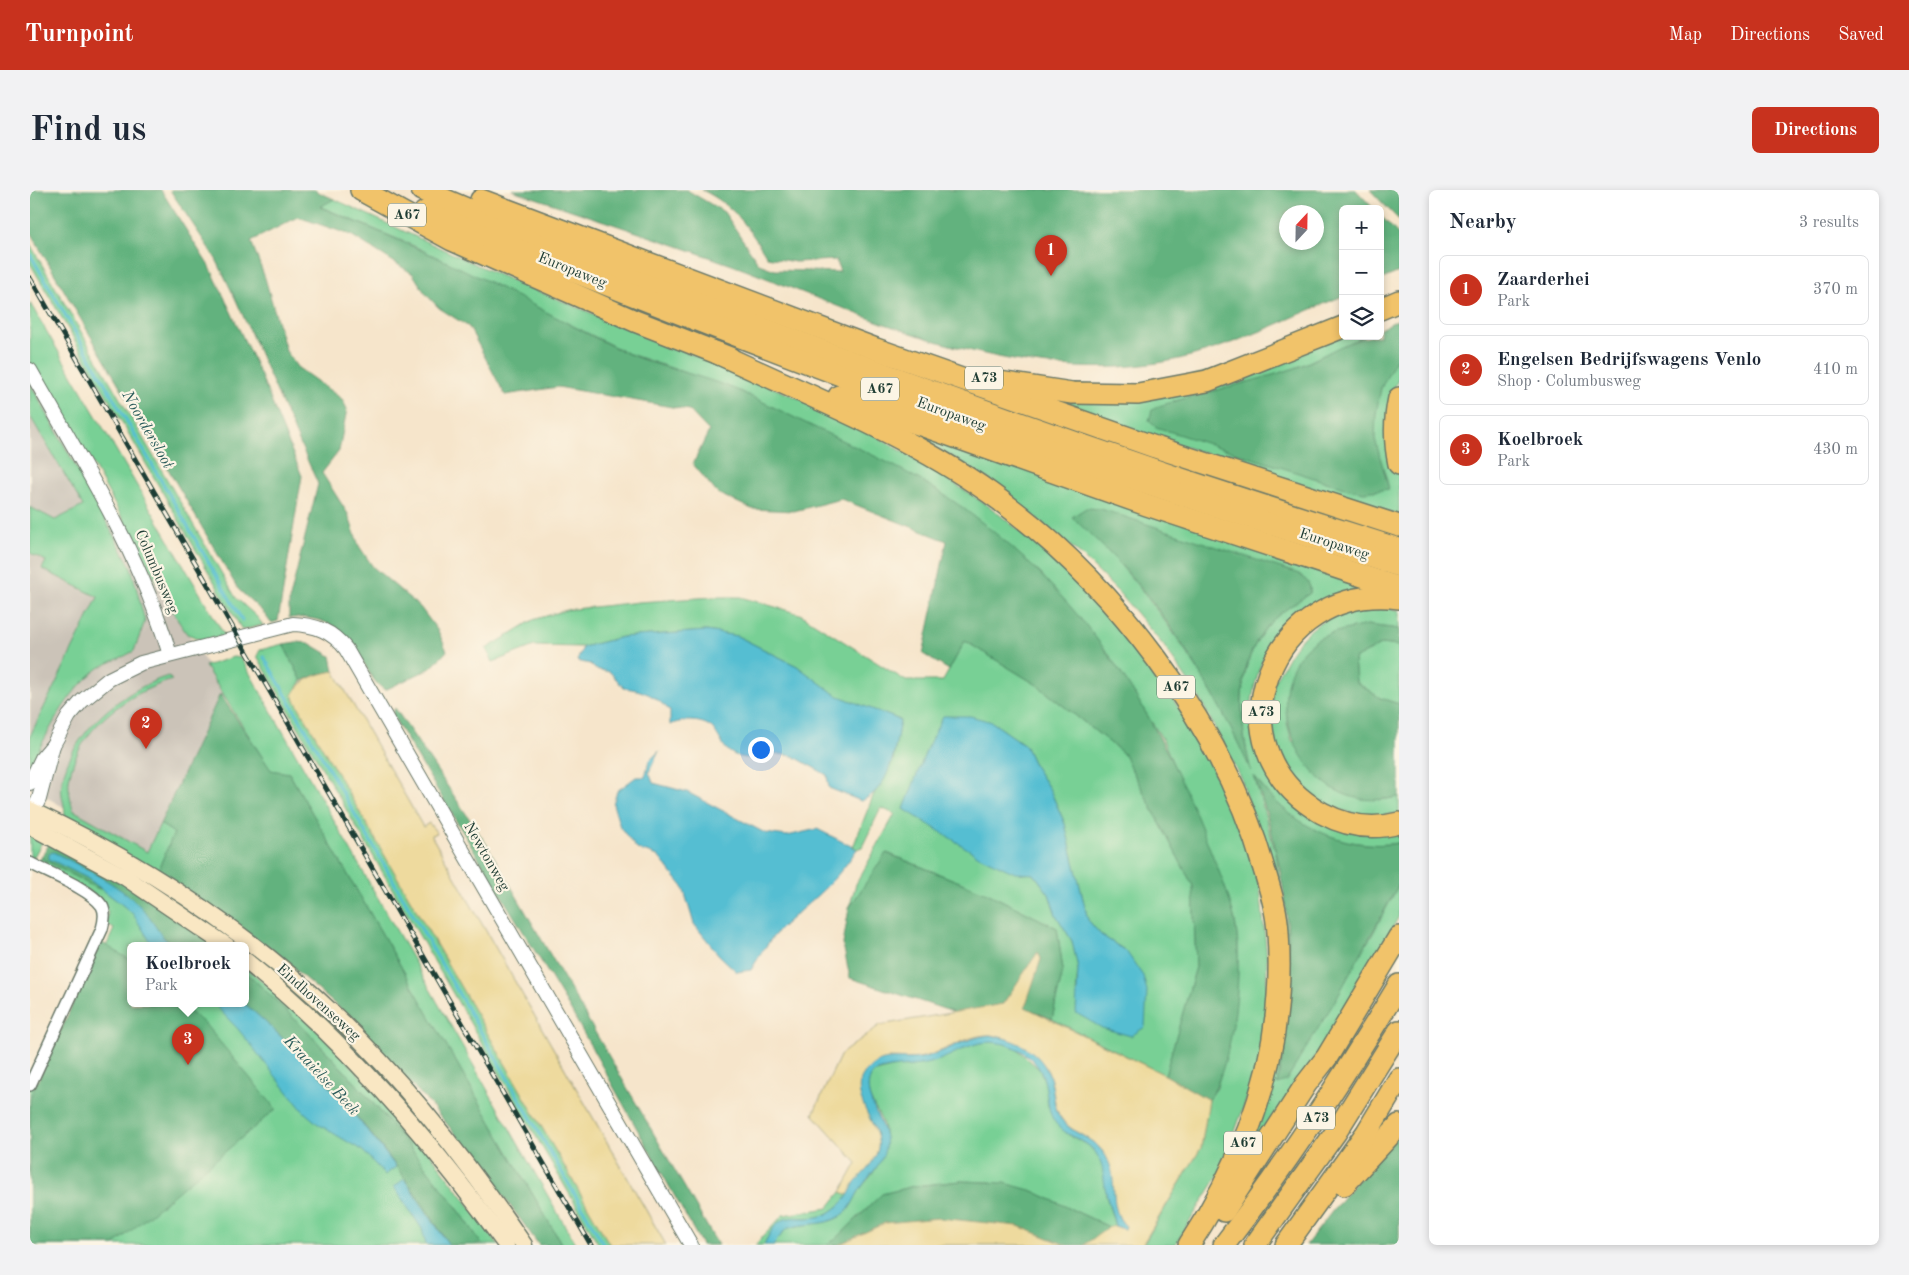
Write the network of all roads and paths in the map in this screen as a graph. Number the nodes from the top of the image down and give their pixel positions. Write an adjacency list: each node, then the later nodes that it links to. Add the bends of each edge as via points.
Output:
1 (361, 190): 9 (highway, A67, via 452,240 635,321)
2 (370, 190): 15 (highway, Europaweg / A67, via 711,326 930,408 1149,485)
3 (422, 190): 14 (highway, Europaweg / A67, via 564,251 816,349 1156,471)
4 (453, 190): 8 (highway, A67)
5 (1399, 300): 6 (highway)
6 (1384, 307)
7 (1339, 329): 8 (highway, A73, via 1207,382 1138,394 1072,393 1007,384)
8 (876, 349): 13 (highway, A67, via 1155,447)
9 (717, 353): 16 (highway, A67, via 1147,505); 38 (highway, A67, via 906,441 990,493 1029,524 1094,584 1128,622 1175,684 1232,782 1256,842 1278,929 1280,987 1276,1033 1258,1105 1230,1175)
10 (30, 370): 18 (street, Columbusweg, via 127,542 149,592)
11 (1399, 398): 12 (highway, via 1394,420)
12 (1399, 464)
13 (1399, 526)
14 (1399, 549)
15 (1399, 566)
16 (1399, 588)
17 (1399, 598): 22 (highway, A73, via 1377,597 1342,603 1323,610 1303,624 1284,643 1270,667 1261,712 1264,739 1275,766 1301,798 1326,815 1353,824 1383,826)
18 (170, 655): 19 (street, via 122,671 89,694 69,716); 37 (street, Newtonweg, via 293,624 320,628 346,648)
19 (53, 745): 20 (street, via 42,758); 21 (street, via 48,771)
20 (30, 783)
21 (31, 816): 25 (main road); 26 (main road, Eindhovenseweg, via 106,849 166,885)
22 (1399, 823)
23 (30, 863): 32 (street, via 90,895 102,906 105,917)
24 (1399, 937): 39 (highway, A73, via 1327,1057)
25 (221, 942)
26 (246, 942)
27 (249, 944): 36 (main road, Eindhovenseweg, via 330,1011 415,1100 471,1170)
28 (249, 964): 35 (main road, Eindhovenseweg, via 324,1030 380,1087 435,1151)
29 (1399, 985): 40 (highway, A73, via 1321,1112)
30 (1399, 1031): 41 (highway, A73, via 1336,1132)
31 (1399, 1079): 34 (highway, via 1367,1132)
32 (30, 1085)
33 (1399, 1125): 34 (highway)
34 (1288, 1242)
35 (506, 1245)
36 (524, 1245)
37 (691, 1245)
38 (1189, 1245)
39 (1198, 1245)
40 (1224, 1245)
41 (1255, 1245)

